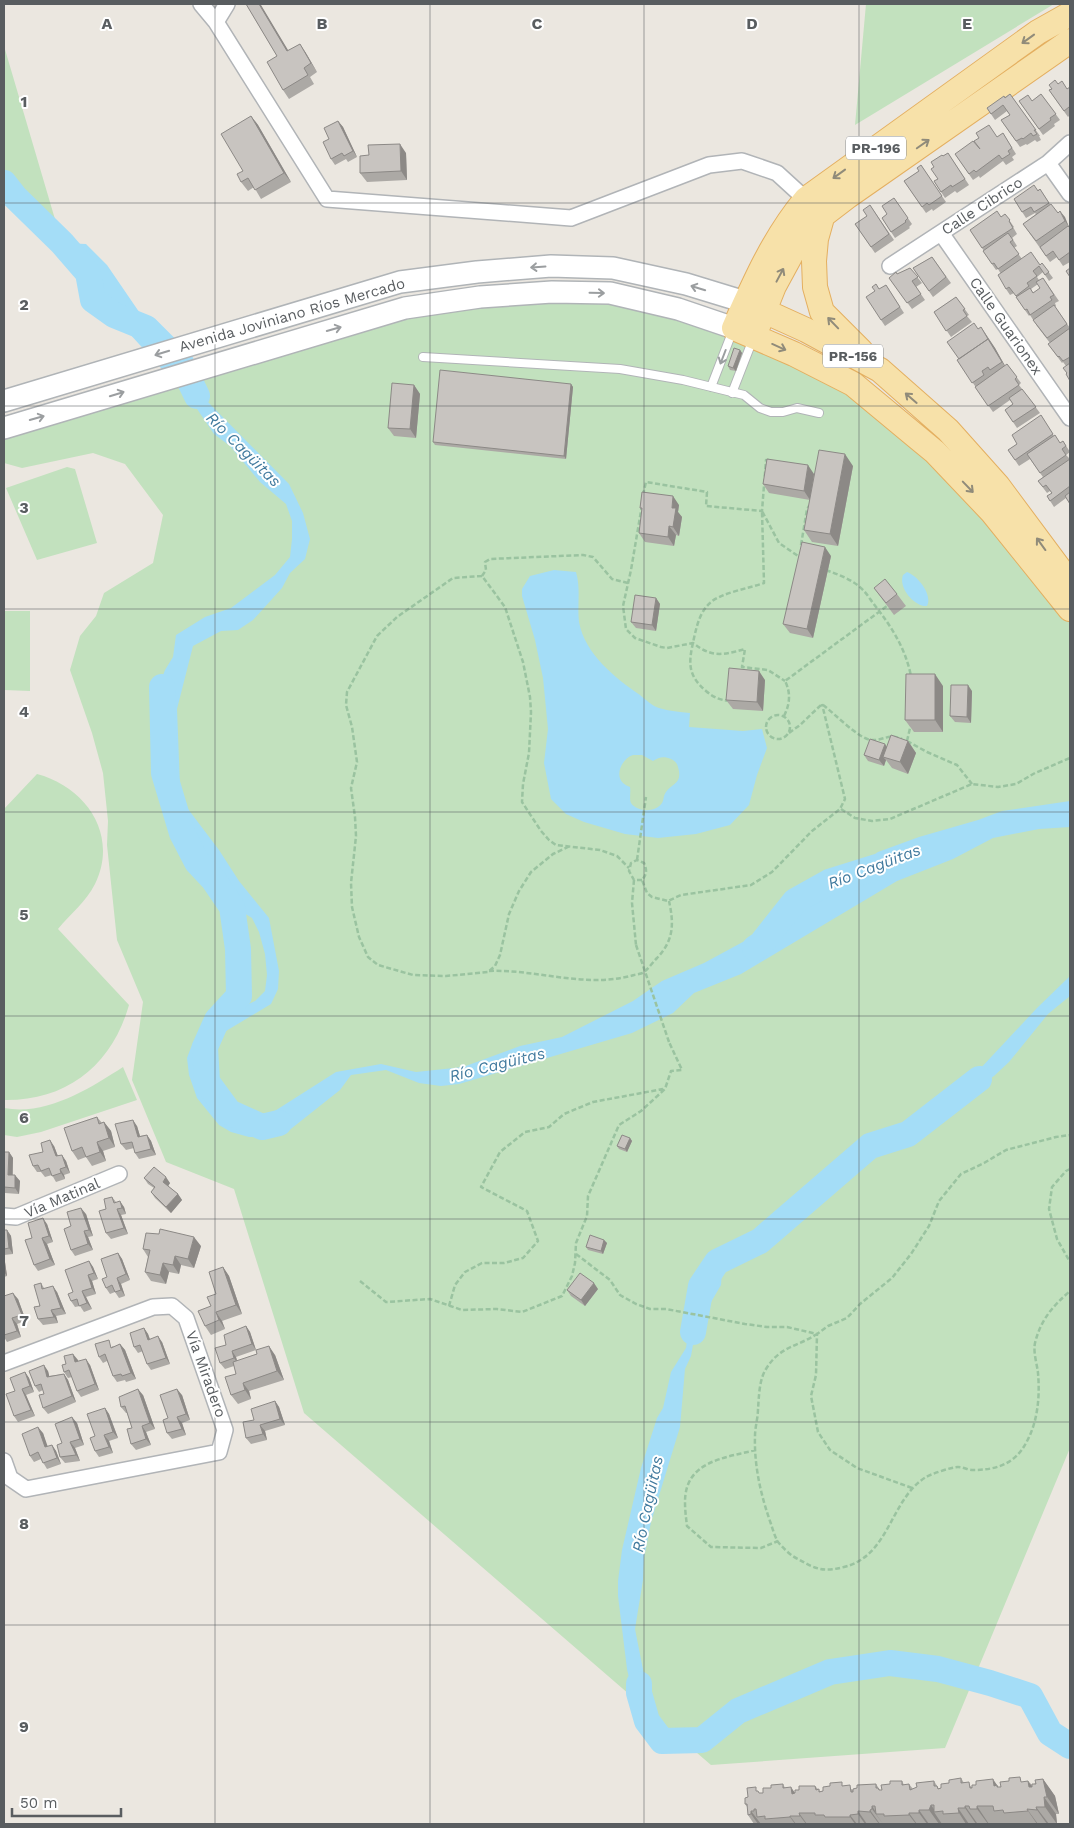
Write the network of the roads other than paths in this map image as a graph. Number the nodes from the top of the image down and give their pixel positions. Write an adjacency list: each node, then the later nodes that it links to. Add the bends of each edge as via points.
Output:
1 (201, 4): 4 (street)
2 (227, 4): 4 (street)
3 (1070, 14): 9 (main road, PR-196, one-way to 9, via 1038,32)
4 (216, 22): 9 (street, via 327,200 571,218 710,165 742,161 776,173)
5 (1070, 41): 9 (main road, PR-196, one-way to 5)
6 (1070, 143): 7 (street, Calle Cibrico)
7 (1048, 162): 8 (street); 10 (street, Calle Cibrico)
8 (1070, 194)
9 (814, 207): 12 (main road, PR-196, via 774,286); 15 (main road, one-way to 9, via 822,312 814,287)
10 (941, 233): 11 (street, Calle Cibrico); 20 (street, Calle Guarionex)
11 (890, 266)
12 (755, 306): 13 (main road, PR-196); 15 (main road, Avenida Joviniano Ríos Mercado / PR-156); 18 (main road, Avenida Joviniano Ríos Mercado / PR-156, one-way to 18, via 686,284 613,268 551,266 477,272 400,282)
13 (744, 332): 16 (lane, one-way to 16); 17 (lane); 21 (main road, Avenida Joviniano Ríos Mercado / PR-156, one-way to 13, via 405,308 480,298 552,292 610,294 678,309); 23 (main road, Avenida Joviniano Ríos Mercado / PR-156, one-way to 23, via 853,384 934,452 992,512)
14 (423, 358): 16 (lane, via 620,369)
15 (880, 370): 22 (main road, Avenida Joviniano Ríos Mercado / PR-156, one-way to 15, via 998,486 948,430)
16 (711, 387): 17 (lane)
17 (732, 393): 19 (lane, via 744,395 771,412 797,408)
18 (4, 401)
19 (819, 413)
20 (1070, 418)
21 (4, 428)
22 (1070, 584)
23 (1070, 609)
24 (119, 1174): 25 (street, Vía Matinal, via 16,1217)
25 (4, 1216)
26 (4, 1363): 27 (street, Vía Miradero, via 153,1307 172,1306 186,1318 225,1430 220,1452 26,1489 10,1478)
27 (4, 1461)

